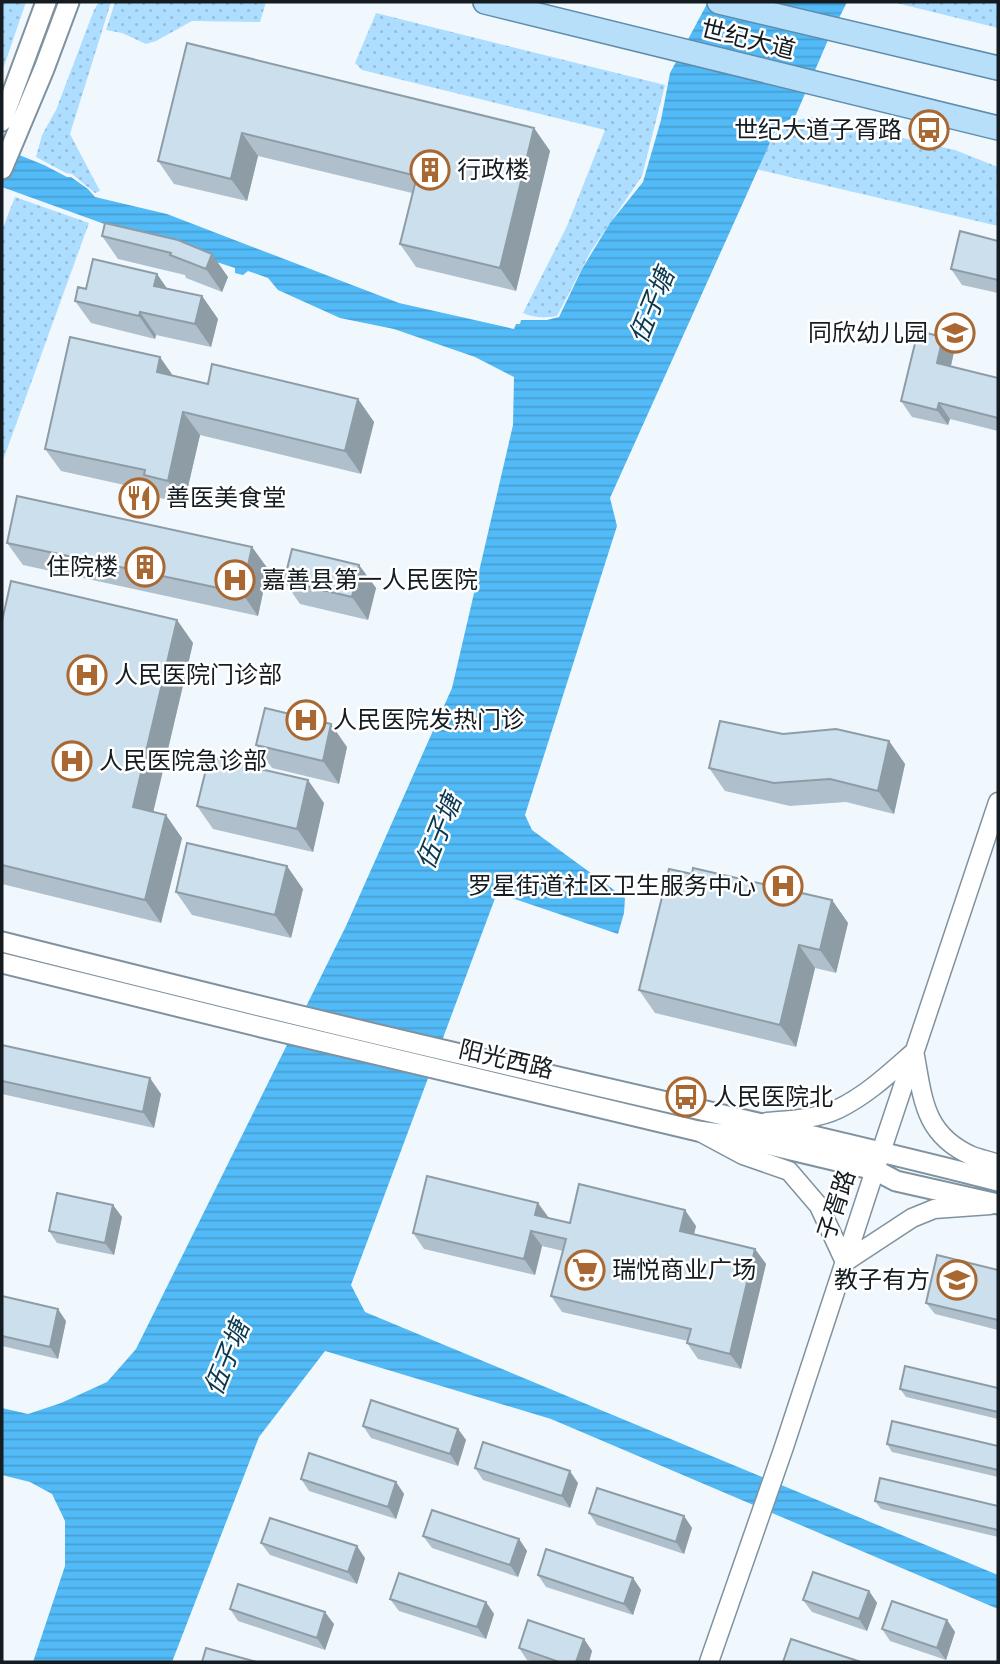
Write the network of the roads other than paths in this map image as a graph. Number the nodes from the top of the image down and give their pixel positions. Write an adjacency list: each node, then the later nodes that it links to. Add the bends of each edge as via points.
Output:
1 (69, 2): 6 (main road)
2 (79, 2): 6 (main road)
3 (485, 2): 9 (main road, 世纪大道)
4 (719, 2): 7 (main road, 世纪大道)
5 (44, 7): 8 (main road)
6 (55, 40): 10 (main road)
7 (998, 68)
8 (2, 121)
9 (998, 128)
10 (2, 169)
11 (998, 802): 14 (street, 子胥路)
12 (2, 942): 15 (main road, 阳光西路, via 269,1008)
13 (2, 963): 15 (main road, 阳光西路, via 261,1027)
14 (914, 1052): 16 (street, via 867,1092 836,1110 805,1119); 18 (street, 子胥路); 19 (street, via 931,1121 948,1141 972,1156)
15 (462, 1065): 16 (main road, 阳光西路); 17 (main road, 阳光西路)
16 (759, 1123): 18 (main road, 阳光西路)
17 (698, 1130): 18 (main road, 阳光西路); 22 (street, via 743,1155 789,1171 819,1206)
18 (878, 1160): 20 (main road, 阳光西路); 21 (main road, 阳光西路, via 897,1181); 22 (street, 子胥路)
19 (998, 1164)
20 (998, 1181)
21 (998, 1204): 22 (street, via 934,1209 912,1218)
22 (845, 1262): 23 (street, 子胥路)
23 (709, 1662)

